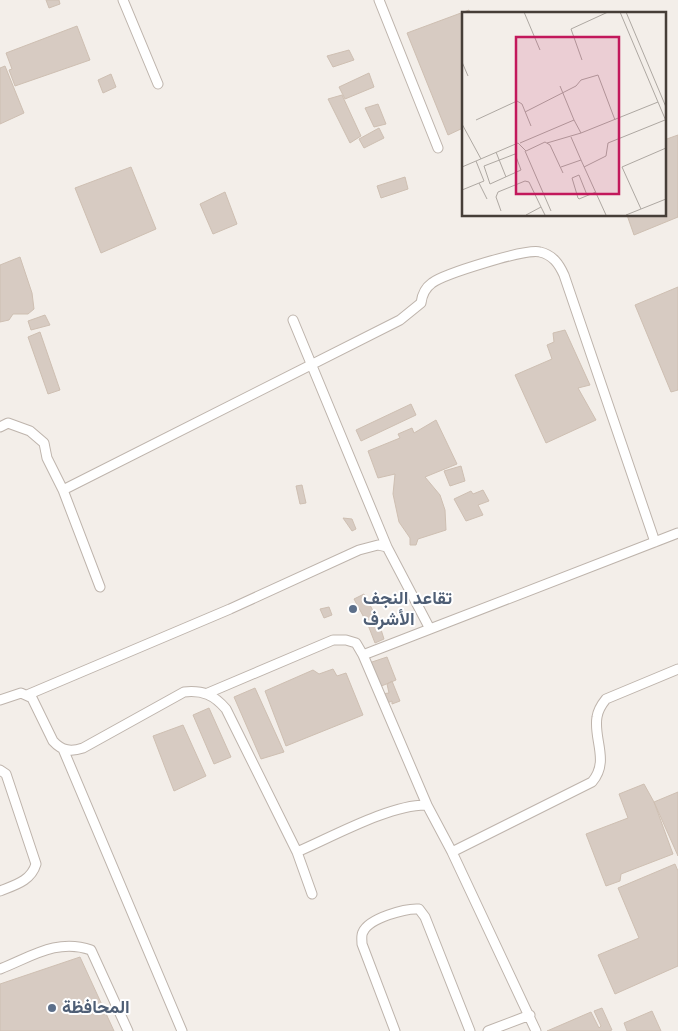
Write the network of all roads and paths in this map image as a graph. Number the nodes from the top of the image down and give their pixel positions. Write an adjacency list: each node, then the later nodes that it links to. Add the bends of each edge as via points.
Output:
1 (123, 0): 3 (lane)
2 (379, 0): 4 (lane)
3 (158, 84)
4 (438, 148)
5 (293, 320): 6 (lane)
6 (312, 364): 8 (lane); 10 (lane, via 400,320 421,303 422,295 433,282 528,251 540,251 550,256 564,275); 11 (lane)
7 (0, 427): 8 (lane, via 8,423 30,431 44,443 47,458)
8 (63, 490): 12 (lane)
9 (678, 533): 10 (lane)
10 (655, 542): 13 (lane)
11 (387, 547): 13 (lane); 17 (lane, via 378,545 359,550 230,609)
12 (100, 587)
13 (430, 629): 14 (lane)
14 (363, 655): 16 (lane, via 356,643 333,640); 21 (lane)
15 (678, 669): 23 (lane, via 606,699 597,717 601,750 598,776 592,782)
16 (208, 693): 19 (lane, via 184,692 84,748); 22 (lane, via 226,709)
17 (27, 694): 18 (lane, via 14,693); 19 (lane, via 36,704 53,741)
18 (0, 700)
19 (64, 749): 29 (lane)
20 (0, 770): 24 (lane, via 6,774 36,864 33,874 24,881)
21 (427, 805): 22 (lane, via 413,805 380,816); 23 (lane)
22 (297, 852): 25 (lane)
23 (452, 852): 27 (lane)
24 (0, 891)
25 (312, 894)
26 (0, 970): 28 (lane, via 59,945 77,945 91,950)
27 (530, 1015): 32 (lane); 33 (lane)
28 (128, 1031)
29 (182, 1031)
30 (395, 1031): 31 (lane, via 362,944 362,932 370,923 408,908 419,908 425,917)
31 (470, 1031)
32 (488, 1031)
33 (536, 1031)

